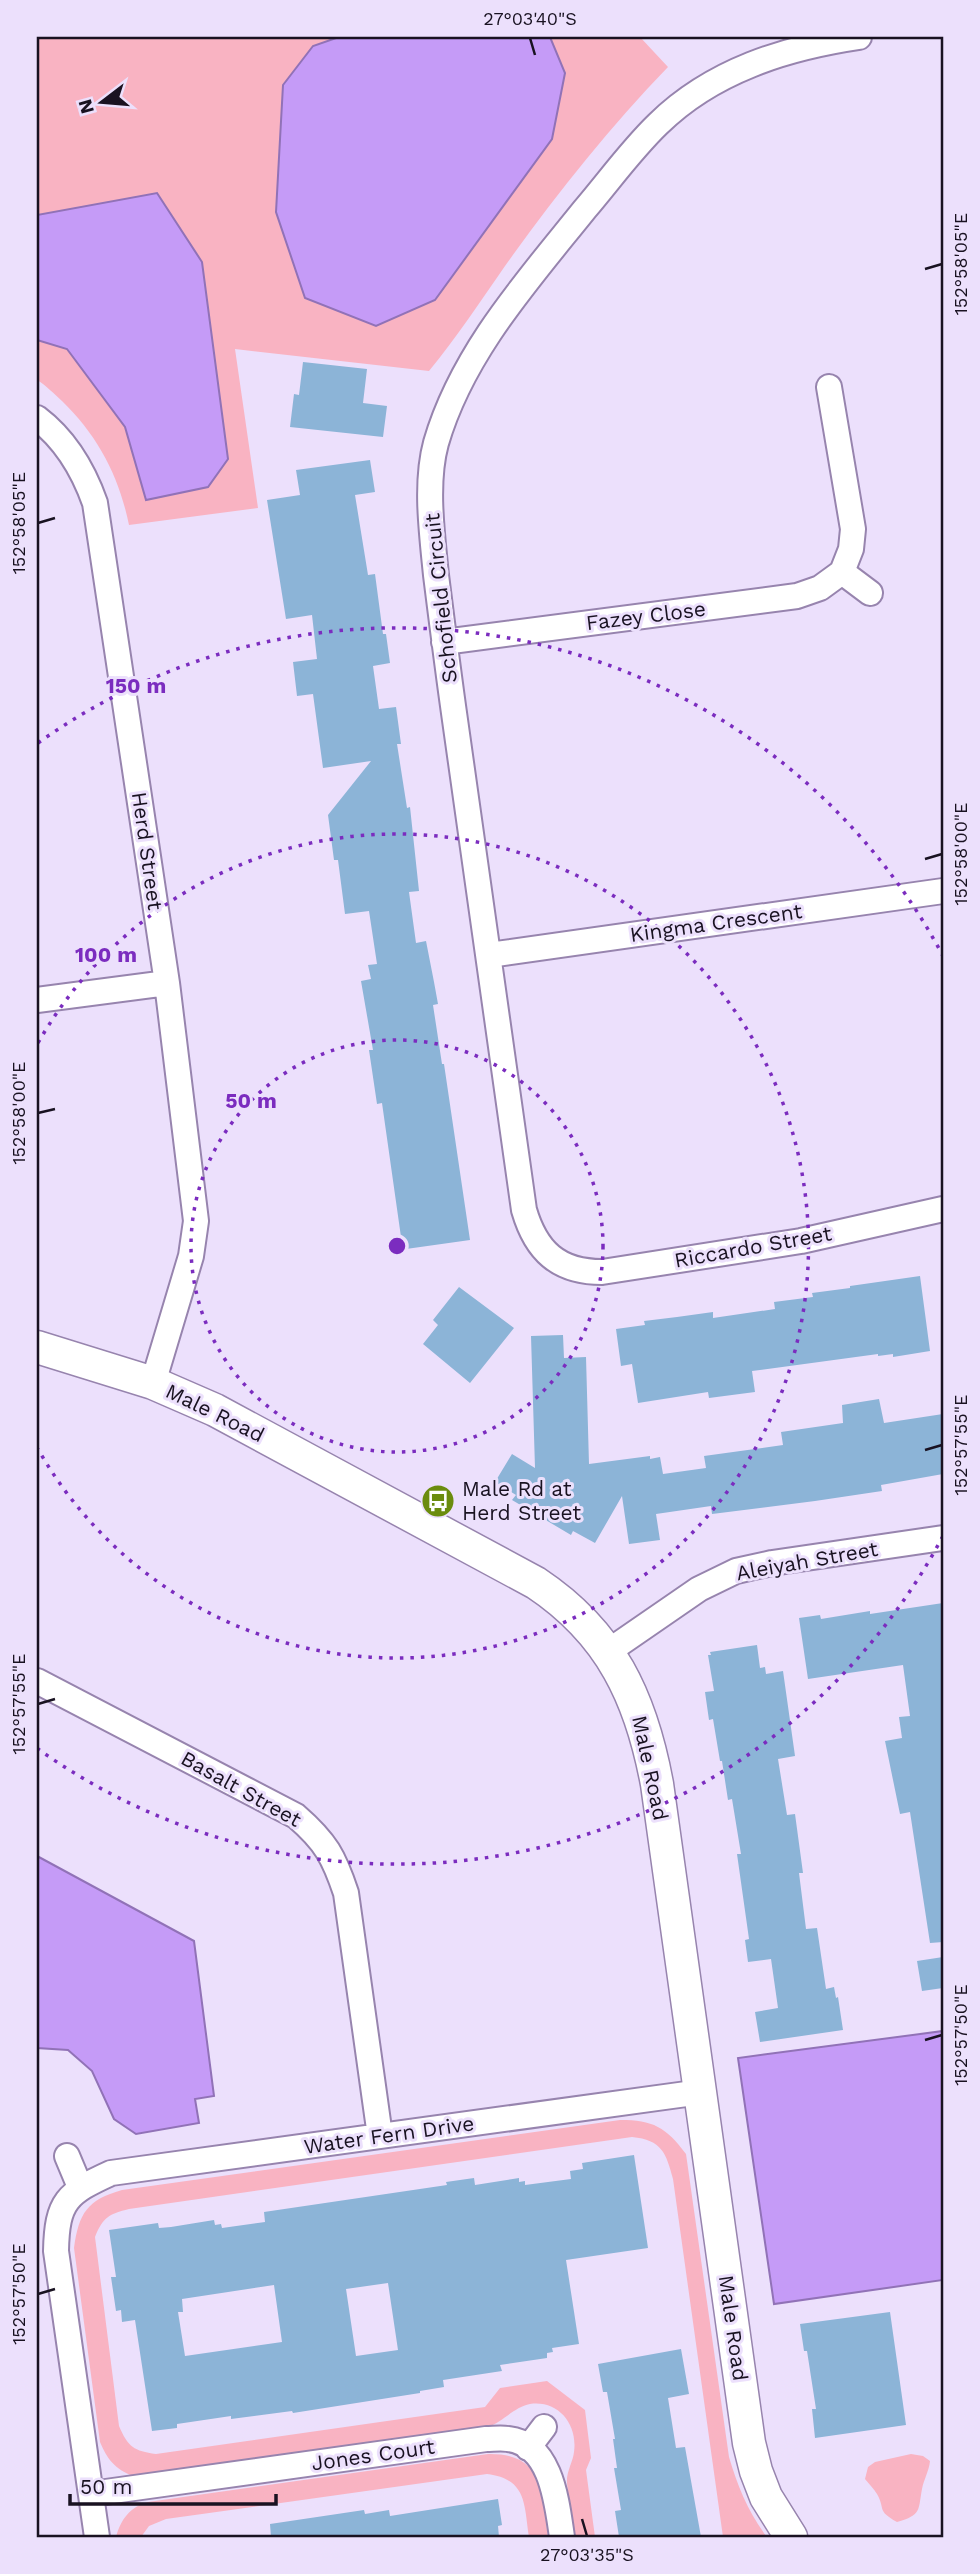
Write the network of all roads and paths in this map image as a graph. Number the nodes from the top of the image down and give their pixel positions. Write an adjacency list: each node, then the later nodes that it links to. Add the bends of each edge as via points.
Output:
1 (859, 37): 6 (street, Schofield Circuit, via 762,59 688,98 634,151 497,320 456,391 435,445 429,511)
2 (829, 387): 4 (street, via 853,530)
3 (37, 418): 9 (street, Herd Street, via 70,450 95,503)
4 (842, 572): 5 (street); 6 (street, Fazey Close, via 820,588 797,596)
5 (870, 593)
6 (444, 642): 8 (street, Schofield Circuit)
7 (943, 891): 8 (street, Kingma Crescent)
8 (488, 955): 12 (street, Schofield Circuit, via 524,1210 537,1243)
9 (167, 983): 10 (street); 14 (street, Herd Street, via 196,1221 191,1256)
10 (37, 1000)
11 (943, 1209): 12 (street, Riccardo Street, via 801,1241 602,1272)
12 (562, 1264)
13 (37, 1347): 14 (street, Male Road)
14 (153, 1383): 16 (street, Male Road, via 215,1410 536,1583 568,1608)
15 (943, 1538): 16 (street, Aleiyah Street, via 736,1571 699,1589)
16 (609, 1651): 18 (street, Male Road, via 634,1699 650,1750)
17 (37, 1681): 19 (street, Basalt Street, via 296,1816 320,1837 337,1865 346,1893)
18 (701, 2092): 19 (street, Water Fern Drive); 25 (street, Male Road, via 749,2443 766,2497)
19 (380, 2136): 21 (street, Water Fern Drive, via 111,2173)
20 (67, 2156): 21 (street)
21 (80, 2187): 24 (street, via 57,2221 56,2251)
22 (544, 2427): 23 (street)
23 (528, 2448): 24 (street, Jones Court, via 510,2439 486,2440); 27 (street, via 546,2466 551,2479)
24 (91, 2494): 26 (street)
25 (796, 2535)
26 (97, 2537)
27 (562, 2537)

